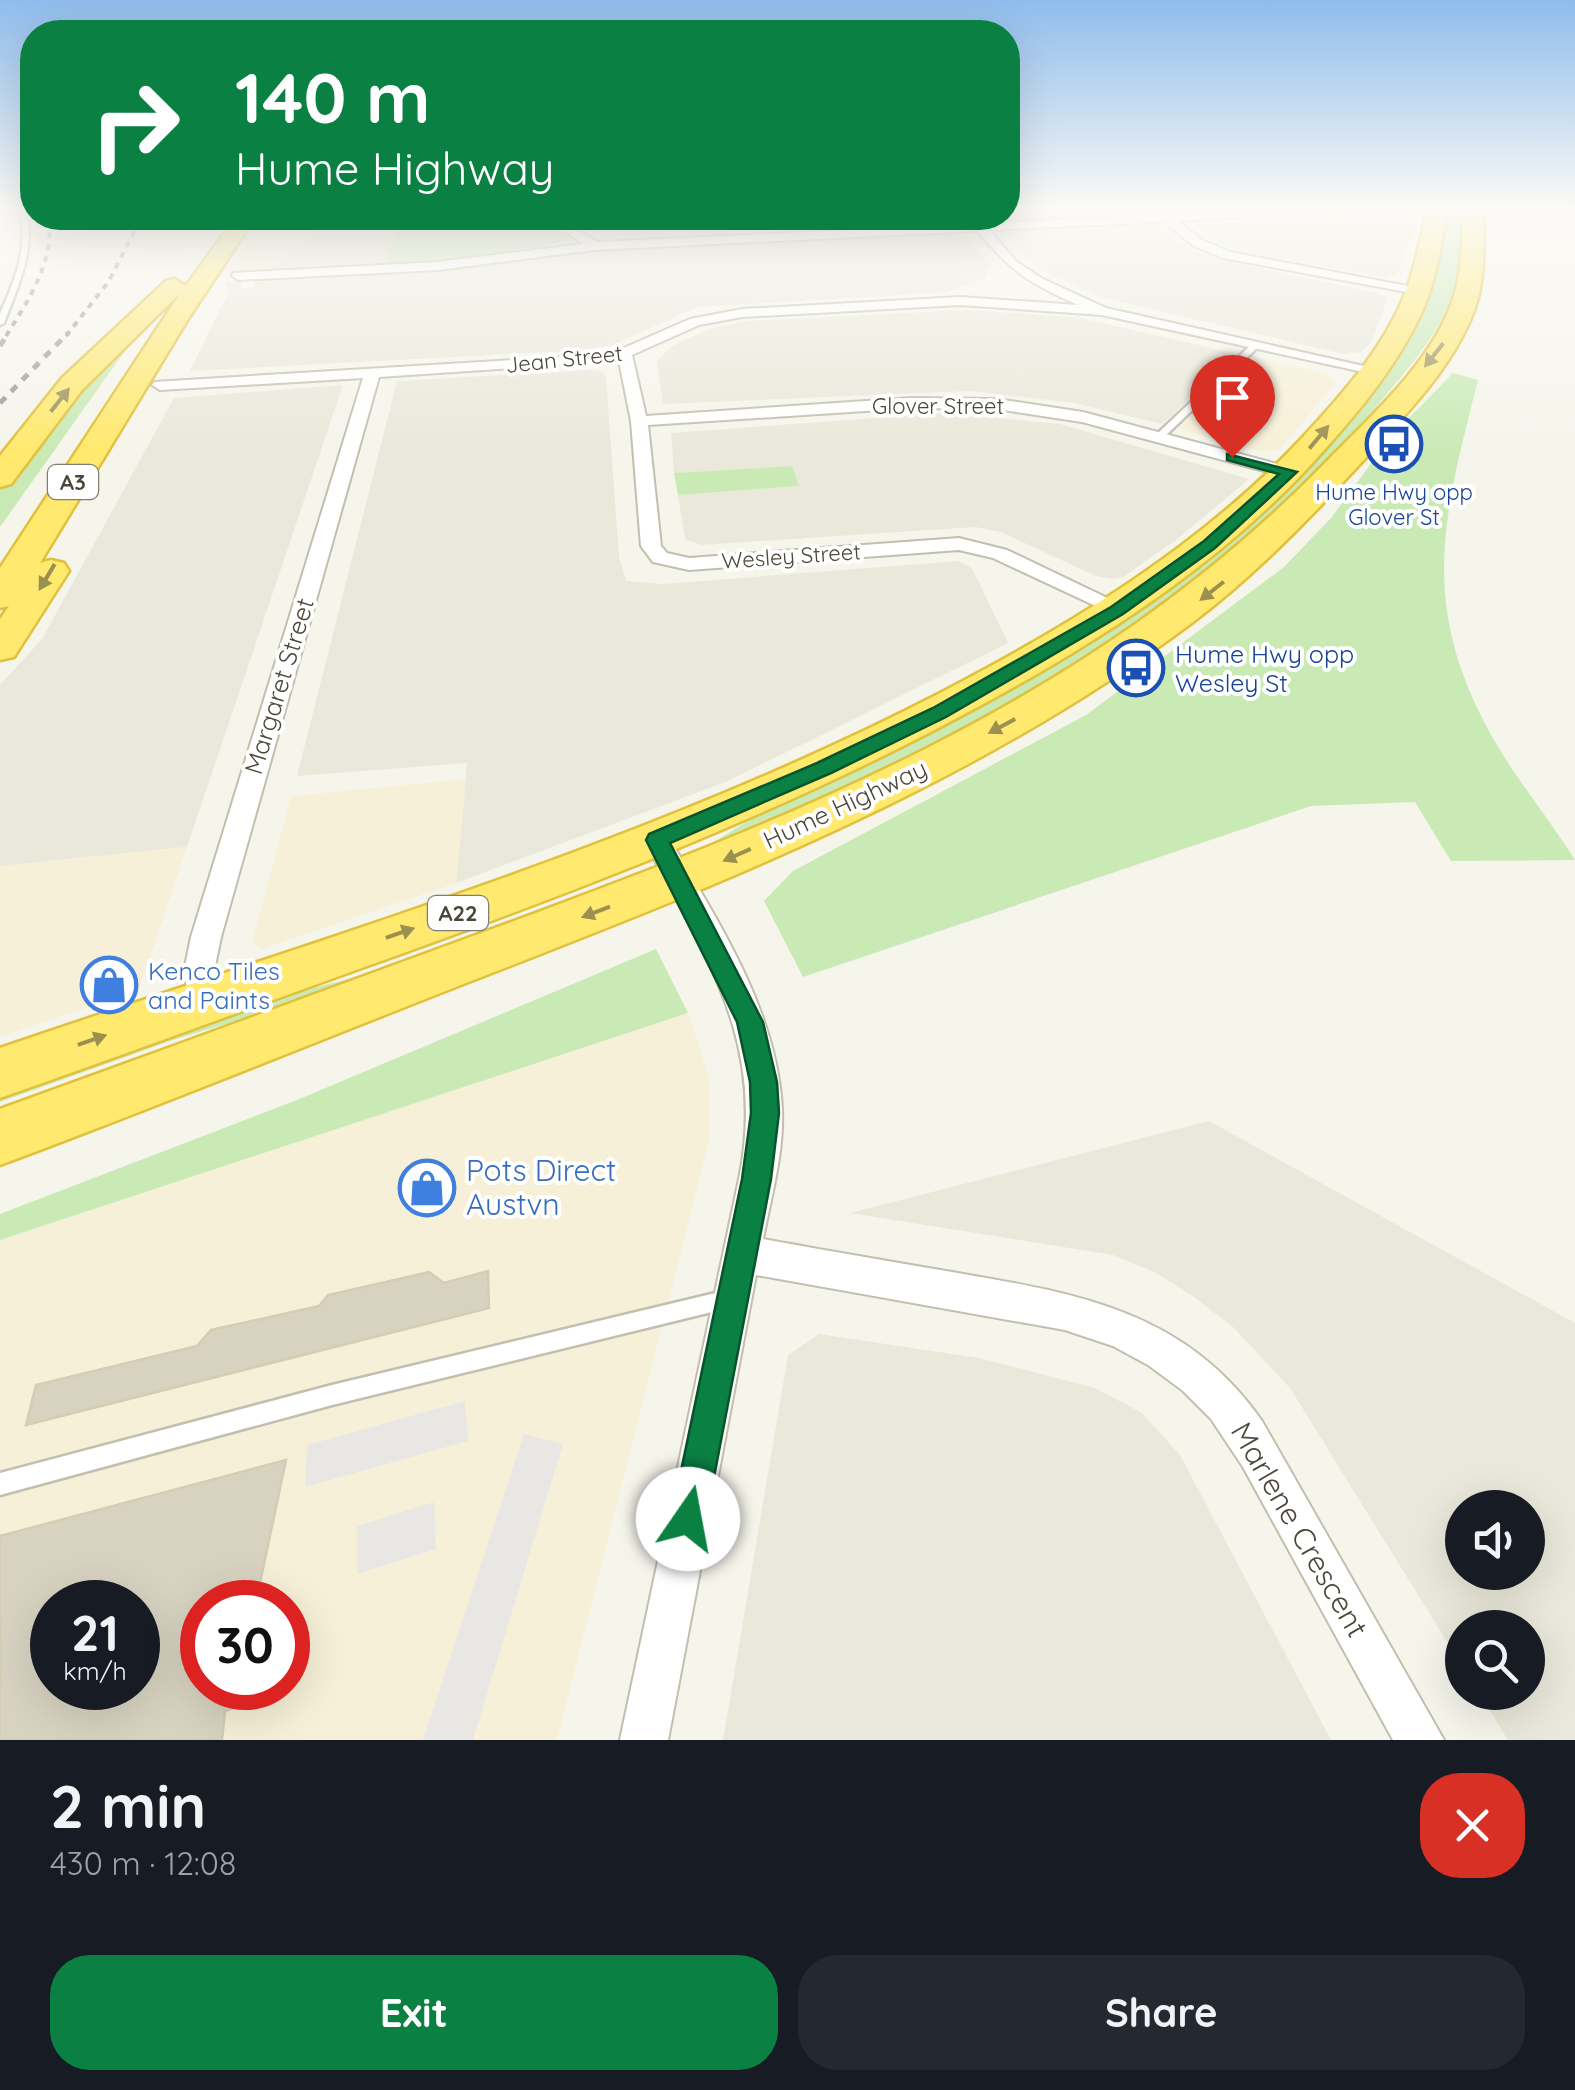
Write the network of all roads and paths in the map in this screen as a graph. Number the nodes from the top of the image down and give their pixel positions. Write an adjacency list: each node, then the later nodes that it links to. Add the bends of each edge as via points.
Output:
1 (15, 288): 13 (lane)
2 (181, 288): 22 (highway, one-way to 2, via 72,384)
3 (186, 288): 18 (highway, A3)
4 (192, 288): 18 (highway, via 196,318)
5 (993, 288): 11 (street, Jean Street)
6 (1047, 288): 12 (street)
7 (1399, 288): 10 (street)
8 (1419, 288): 10 (highway, Hume Highway / A22)
9 (1469, 288): 27 (highway, Hume Highway / A22, one-way to 27, via 1456,326 1344,468 1234,574 1167,626 891,785)
10 (1418, 292): 16 (highway, Hume Highway / A22)
11 (960, 301): 12 (street, Jean Street); 15 (street, Jean Street, via 725,315)
12 (1102, 312): 14 (street)
13 (0, 324)
14 (1255, 346): 16 (street); 20 (lane)
15 (625, 355): 17 (street, Jean Street); 19 (street, Wesley Street)
16 (1372, 372): 21 (highway, Hume Highway / A22, one-way to 16)
17 (372, 373): 18 (street, Jean Street); 28 (street, Margaret Street, via 206,937)
18 (143, 374): 23 (highway, A3); 24 (highway, A3); 26 (highway, one-way to 26, via 58,559)
19 (639, 421): 20 (street, Glover Street, via 957,402 1046,410); 25 (street, Wesley Street, via 651,546 668,562 960,544 990,550)
20 (1159, 437): 21 (street, Glover Street)
21 (1290, 472): 25 (highway, Hume Highway / A22, via 1210,544)
22 (0, 477)
23 (0, 550)
24 (0, 597)
25 (1117, 610): 27 (highway, Hume Highway / A22)
26 (0, 648)
27 (667, 860): 28 (highway, Hume Highway / A22, one-way to 27); 30 (highway, Hume Highway / A22, one-way to 30); 31 (street, via 739,996 763,1082 761,1156)
28 (202, 1002): 29 (highway, Hume Highway / A22, one-way to 28)
29 (0, 1073)
30 (0, 1137)
31 (742, 1254): 32 (street); 35 (street, Marlene Crescent, via 1065,1311 1104,1322 1169,1355 1212,1390 1252,1444)
32 (733, 1298): 33 (lane); 34 (street)
33 (0, 1484)
34 (644, 1740)
35 (1420, 1740)

